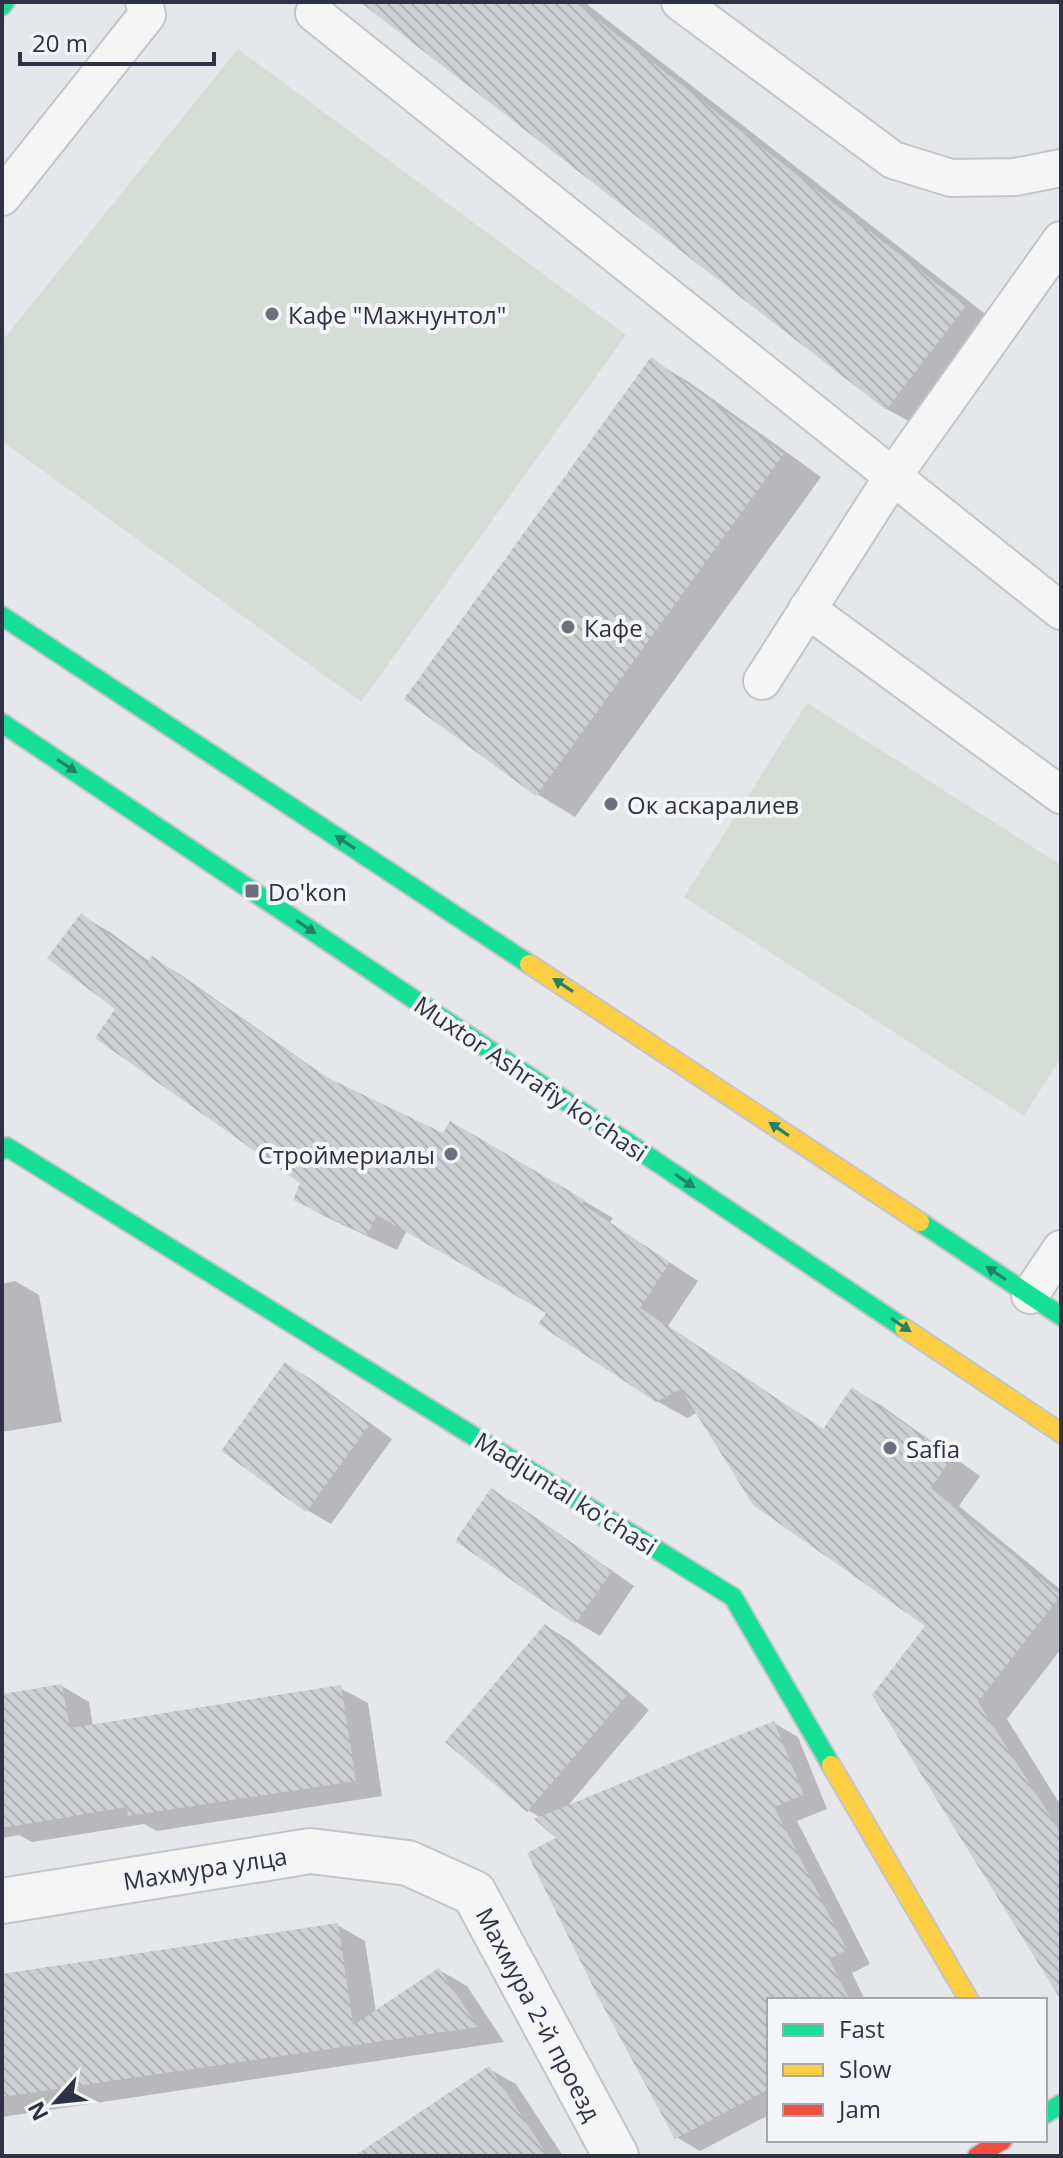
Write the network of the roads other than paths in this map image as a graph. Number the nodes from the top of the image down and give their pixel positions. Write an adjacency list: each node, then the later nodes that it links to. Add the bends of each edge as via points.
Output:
1 (144, 2): 5 (lane, via 147,15)
2 (680, 2): 4 (lane, via 893,160 951,178 1015,177)
3 (314, 13): 7 (lane)
4 (1061, 168)
5 (2, 197)
6 (1061, 240): 7 (lane)
7 (893, 476): 8 (lane); 9 (lane)
8 (807, 609): 11 (lane); 13 (lane)
9 (1061, 611)
10 (2, 616): 16 (main road, one-way to 10)
11 (762, 681)
12 (2, 723): 18 (main road, Muxtor Ashrafiy ko'chasi, one-way to 18)
13 (1061, 795)
14 (4, 1146): 21 (main road, Madjuntal ko'chasi, via 733,1597)
15 (1061, 1249): 16 (lane)
16 (1030, 1295): 17 (main road)
17 (1061, 1316)
18 (1061, 1433)
19 (408, 1863): 20 (street, Махмура улца, via 310,1851); 23 (street, Махмура 2-й проезд, via 474,1893)
20 (2, 1901)
21 (968, 1998)
22 (1000, 2142): 24 (main road)
23 (616, 2156)
24 (977, 2156)

